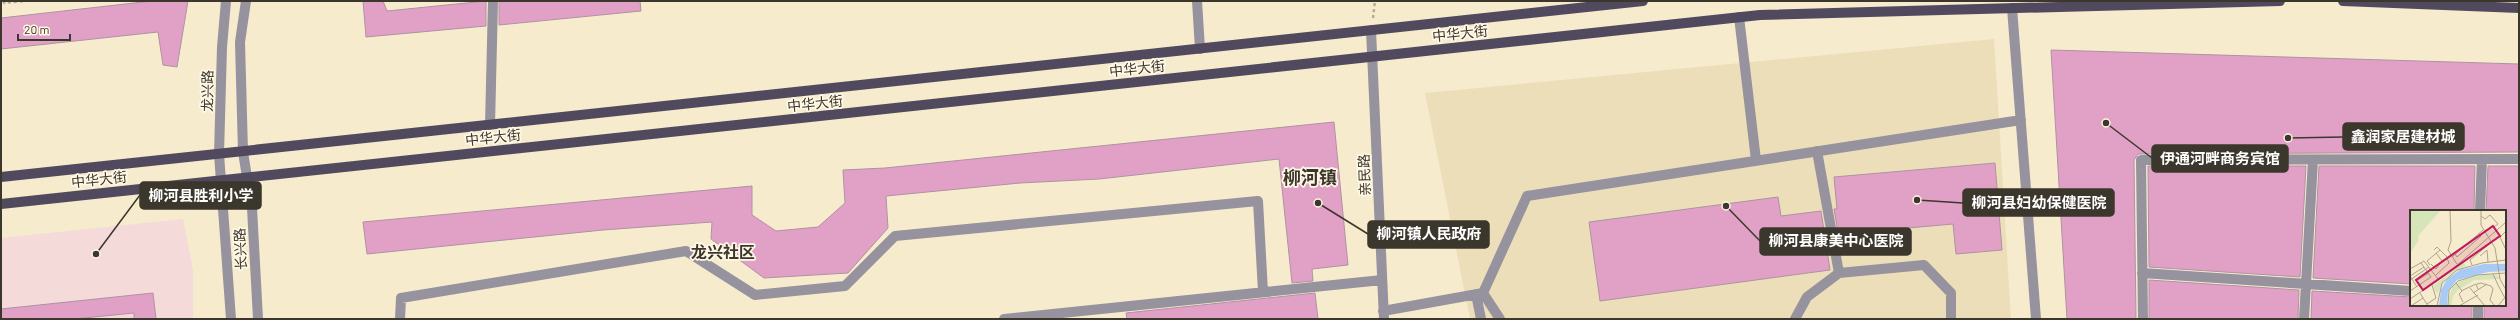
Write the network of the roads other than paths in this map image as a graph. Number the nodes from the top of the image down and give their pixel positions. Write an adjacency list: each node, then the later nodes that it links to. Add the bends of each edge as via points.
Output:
1 (226, 1): 18 (street, 龙兴路)
2 (246, 1): 17 (street, via 240,42)
3 (493, 1): 15 (street)
4 (1197, 1): 12 (street)
5 (1643, 1): 11 (main road, 中华大街)
6 (2280, 1): 8 (main road, 中华大街)
7 (2343, 1): 9 (main road)
8 (2012, 8): 10 (main road, 中华大街); 14 (street)
9 (2519, 8)
10 (1739, 17): 13 (main road, 中华大街); 21 (street)
11 (1372, 30): 12 (main road, 中华大街); 13 (street, 亲民路)
12 (1200, 49): 15 (main road, 中华大街)
13 (1373, 57): 24 (main road, 中华大街); 30 (street, 亲民路)
14 (2021, 120): 16 (street); 45 (street)
15 (490, 125): 17 (main road, 中华大街)
16 (1817, 151): 21 (street); 28 (street)
17 (244, 152): 18 (main road, 中华大街); 24 (street)
18 (219, 154): 23 (main road, 中华大街); 25 (street, 龙兴路)
19 (2482, 159): 20 (street); 22 (street); 27 (street)
20 (2519, 159)
21 (1756, 160): 34 (street, via 1527,196)
22 (2313, 160): 29 (street, via 2141,160); 31 (street)
23 (1, 177)
24 (248, 178): 25 (main road, 中华大街); 38 (street, 长兴路)
25 (220, 181): 26 (main road, 中华大街); 37 (street, 长兴路)
26 (1, 204)
27 (2480, 210)
28 (1839, 272): 43 (street, via 1807,297); 44 (street, via 1924,265 1951,293)
29 (2142, 274): 31 (street); 46 (street)
30 (1382, 280): 33 (street); 36 (street, 亲民路)
31 (2306, 284): 32 (street); 47 (street)
32 (2410, 291)
33 (1263, 292): 39 (street, via 1258,200 894,236 845,286 755,295 686,251 401,298); 40 (street)
34 (1479, 294): 36 (street); 41 (street); 42 (street)
35 (2478, 306): 48 (street)
36 (1384, 315)
37 (231, 319)
38 (258, 319)
39 (400, 319)
40 (1004, 319)
41 (1480, 319)
42 (1500, 319)
43 (1795, 319)
44 (1951, 319)
45 (2036, 319)
46 (2143, 319)
47 (2304, 319)
48 (2478, 319)

